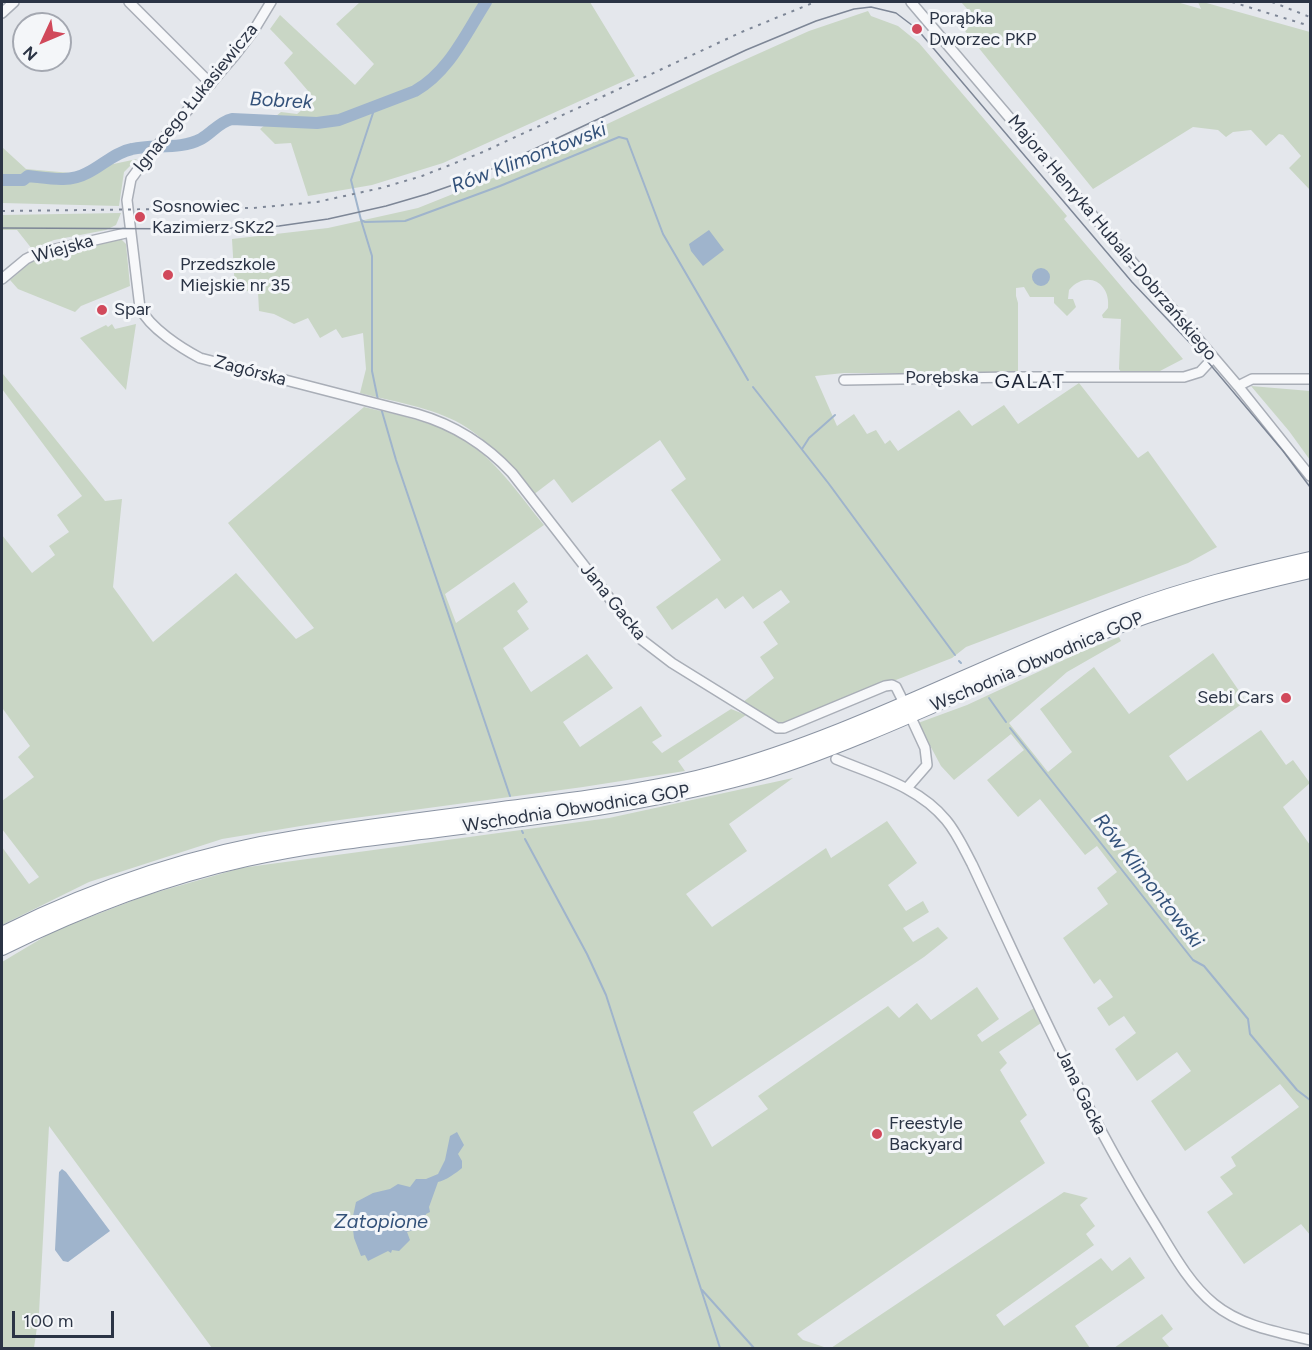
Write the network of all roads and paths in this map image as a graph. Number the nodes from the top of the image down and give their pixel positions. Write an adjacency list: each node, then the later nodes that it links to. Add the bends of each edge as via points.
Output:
1 (14, 2): 5 (street)
2 (129, 2): 6 (street)
3 (271, 2): 6 (street, Ignacego Łukasiewicza)
4 (911, 2): 9 (street, Majora Henryka Hubala-Dobrzańskiego)
5 (2, 13)
6 (211, 84): 7 (street, Ignacego Łukasiewicza, via 134,173 127,192)
7 (130, 232): 8 (street, Wiejska, via 38,253); 13 (street, Zagórska, via 141,308 175,343 208,360)
8 (2, 279)
9 (1213, 358): 10 (street, Porębska, via 1200,372 1184,377); 12 (street, Majora Henryka Hubala-Dobrzańskiego)
10 (844, 380)
11 (1311, 380): 12 (street, via 1252,379)
12 (1238, 386): 14 (street, Majora Henryka Hubala-Dobrzańskiego)
13 (450, 425): 17 (street, Jana Gacka, via 490,451 512,473 652,650 771,724 784,728 892,685)
14 (1311, 476)
15 (1311, 559): 21 (highway, Wschodnia Obwodnica GOP, via 1206,584 1124,611 851,728 745,765 626,792 349,829 225,852 106,888)
16 (1311, 571): 22 (highway, Wschodnia Obwodnica GOP, via 1153,613 837,746 755,775 637,802 248,859 139,889 56,921)
17 (902, 699)
18 (913, 722): 20 (street, via 925,748 927,765)
19 (836, 759): 20 (street, Jana Gacka)
20 (907, 788): 23 (street, Jana Gacka, via 946,819 957,836 1101,1133 1181,1266 1200,1291 1227,1313 1247,1323)
21 (2, 934)
22 (2, 948)
23 (1311, 1340)

